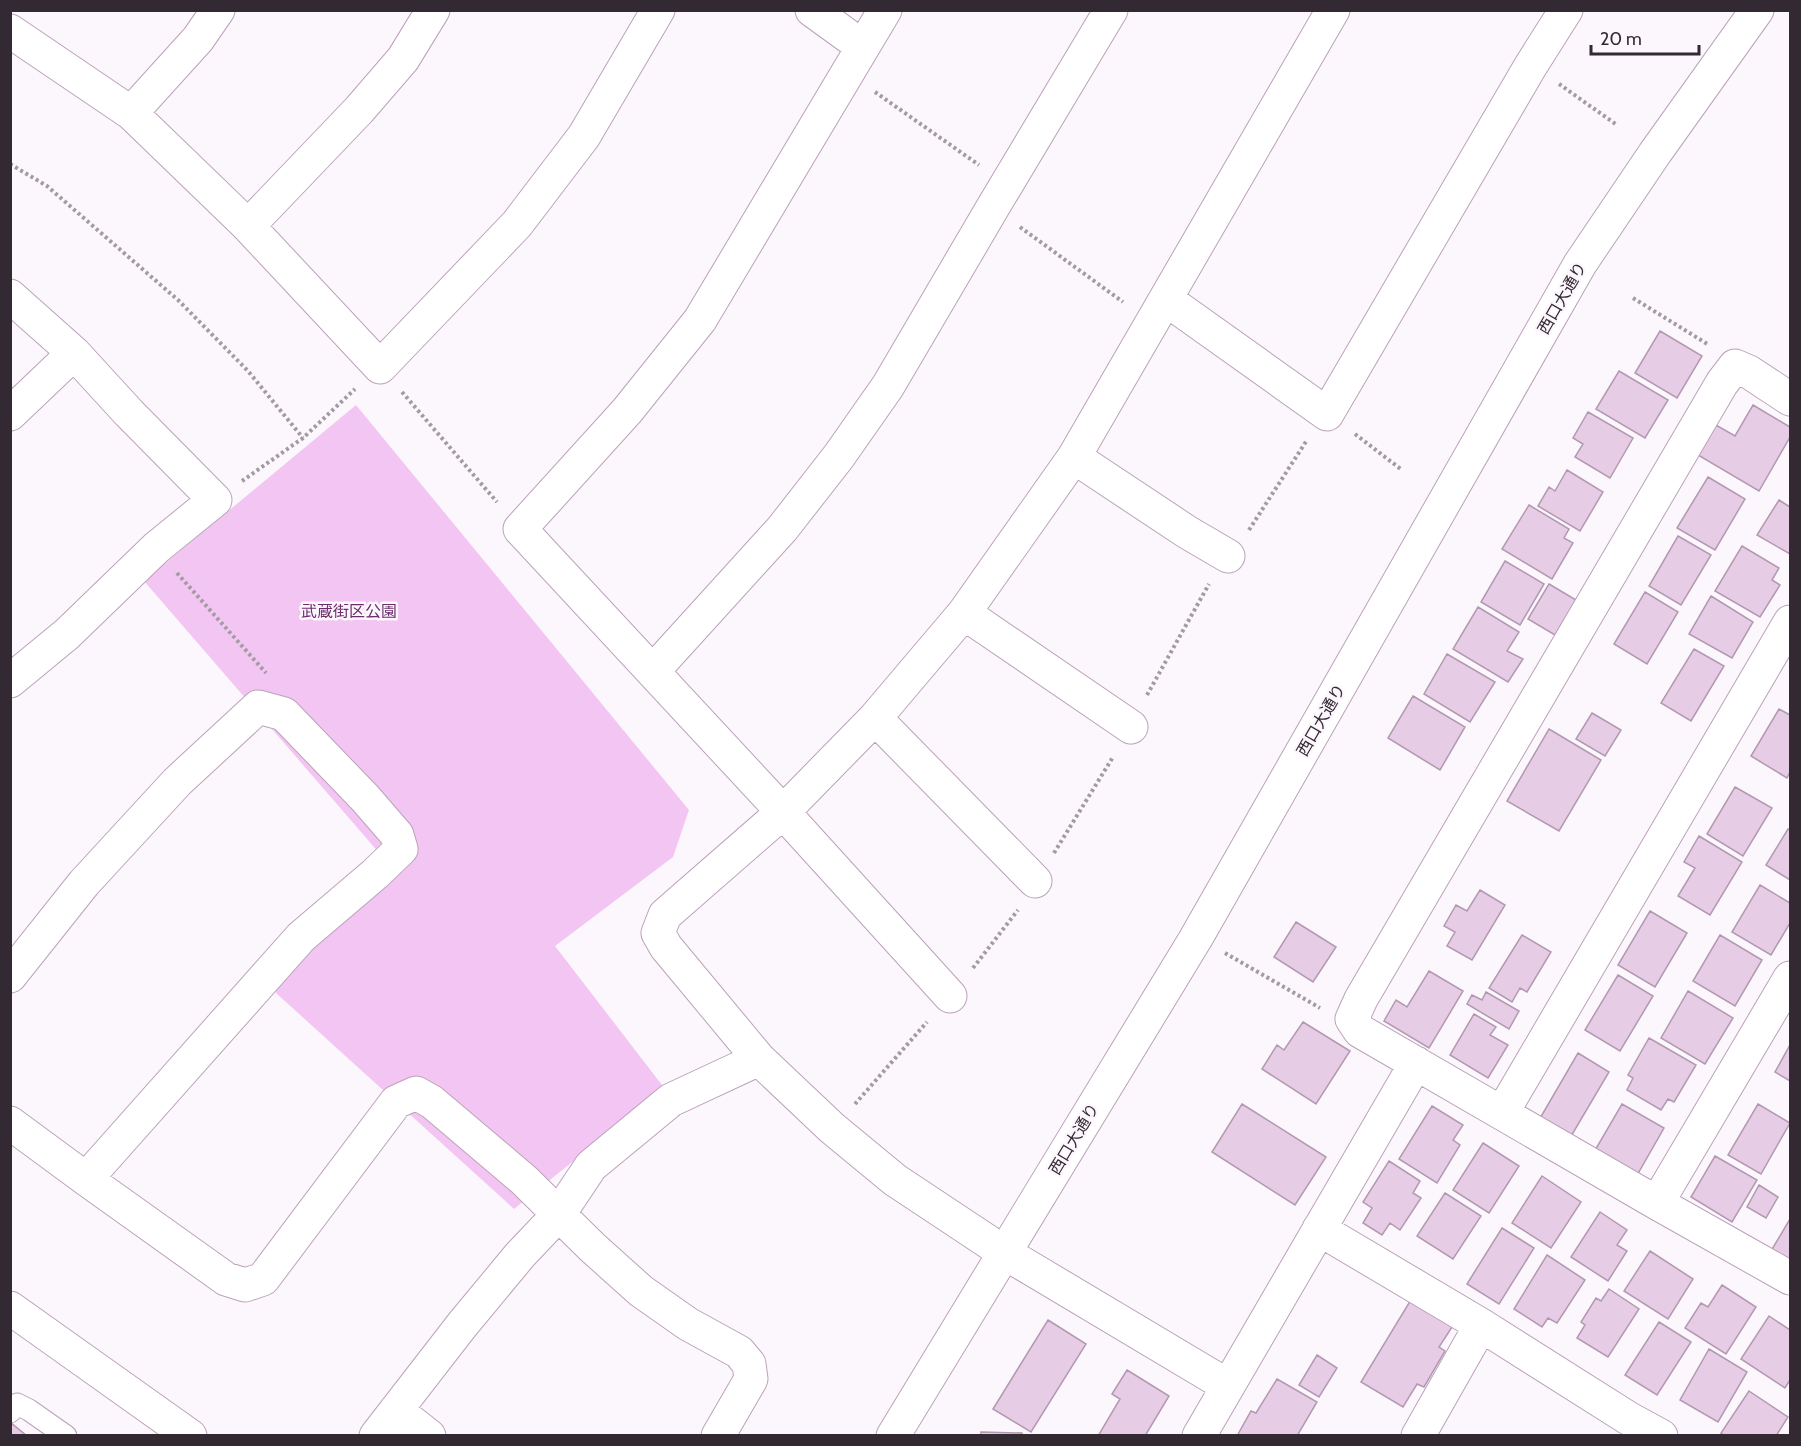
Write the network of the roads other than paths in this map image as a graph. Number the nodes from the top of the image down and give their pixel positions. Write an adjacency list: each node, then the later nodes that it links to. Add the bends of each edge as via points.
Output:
1 (218, 10): 12 (street, via 198,39)
2 (433, 10): 13 (street, via 403,58 359,110)
3 (658, 10): 13 (street, via 584,136 518,224 380,367)
4 (812, 10): 11 (street)
5 (885, 10): 11 (street)
6 (1111, 10): 23 (street, via 888,386 782,529)
7 (1333, 10): 15 (street)
8 (1566, 10): 15 (street, via 1327,414)
9 (1757, 10): 40 (street, 西口大通り, via 1580,264 1196,938)
10 (10, 31): 12 (street)
11 (855, 60): 23 (street, via 700,320 627,411 520,529)
12 (131, 113): 13 (street)
13 (248, 226)
14 (10, 296): 16 (street)
15 (1159, 312): 19 (street)
16 (74, 353): 18 (street); 24 (street, via 215,500)
17 (1791, 399): 33 (street, via 1735,366 1722,383 1361,999 1352,1019 1360,1031)
18 (10, 414)
19 (1074, 457): 20 (street); 21 (street)
20 (1228, 556)
21 (964, 613): 25 (street); 26 (street)
22 (1791, 622): 34 (street)
23 (653, 671): 27 (street)
24 (10, 681)
25 (875, 718): 27 (street); 28 (street)
26 (1131, 727)
27 (783, 812): 31 (street); 32 (street, via 665,915 658,933)
28 (1035, 881)
29 (10, 976): 36 (street, via 84,883 177,782 258,707 284,714 398,835 401,849 301,937)
30 (1791, 978): 37 (street)
31 (950, 996)
32 (759, 1059): 38 (street, via 671,1100 591,1166); 40 (street, via 832,1128 895,1180)
33 (1416, 1063): 34 (street); 39 (street)
34 (1502, 1113): 37 (street)
35 (10, 1123): 36 (street)
36 (86, 1179): 38 (street, via 226,1279 246,1285 263,1279 396,1102 416,1093 441,1109)
37 (1657, 1203): 41 (street)
38 (559, 1214): 46 (street, via 505,1273); 51 (street, via 641,1292 739,1352 749,1364 751,1379)
39 (1319, 1229): 43 (street); 44 (street)
40 (1005, 1252): 44 (street); 52 (street, 西口大通り)
41 (1791, 1278)
42 (10, 1308): 49 (street)
43 (1481, 1325): 47 (street); 54 (street)
44 (1228, 1386): 53 (street)
45 (10, 1412): 48 (lane, via 17,1404)
46 (386, 1423): 50 (street)
47 (1624, 1427): 55 (street)
48 (66, 1436)
49 (190, 1436)
50 (429, 1436)
51 (718, 1436)
52 (893, 1436)
53 (1199, 1436)
54 (1418, 1436)
55 (1661, 1436)

